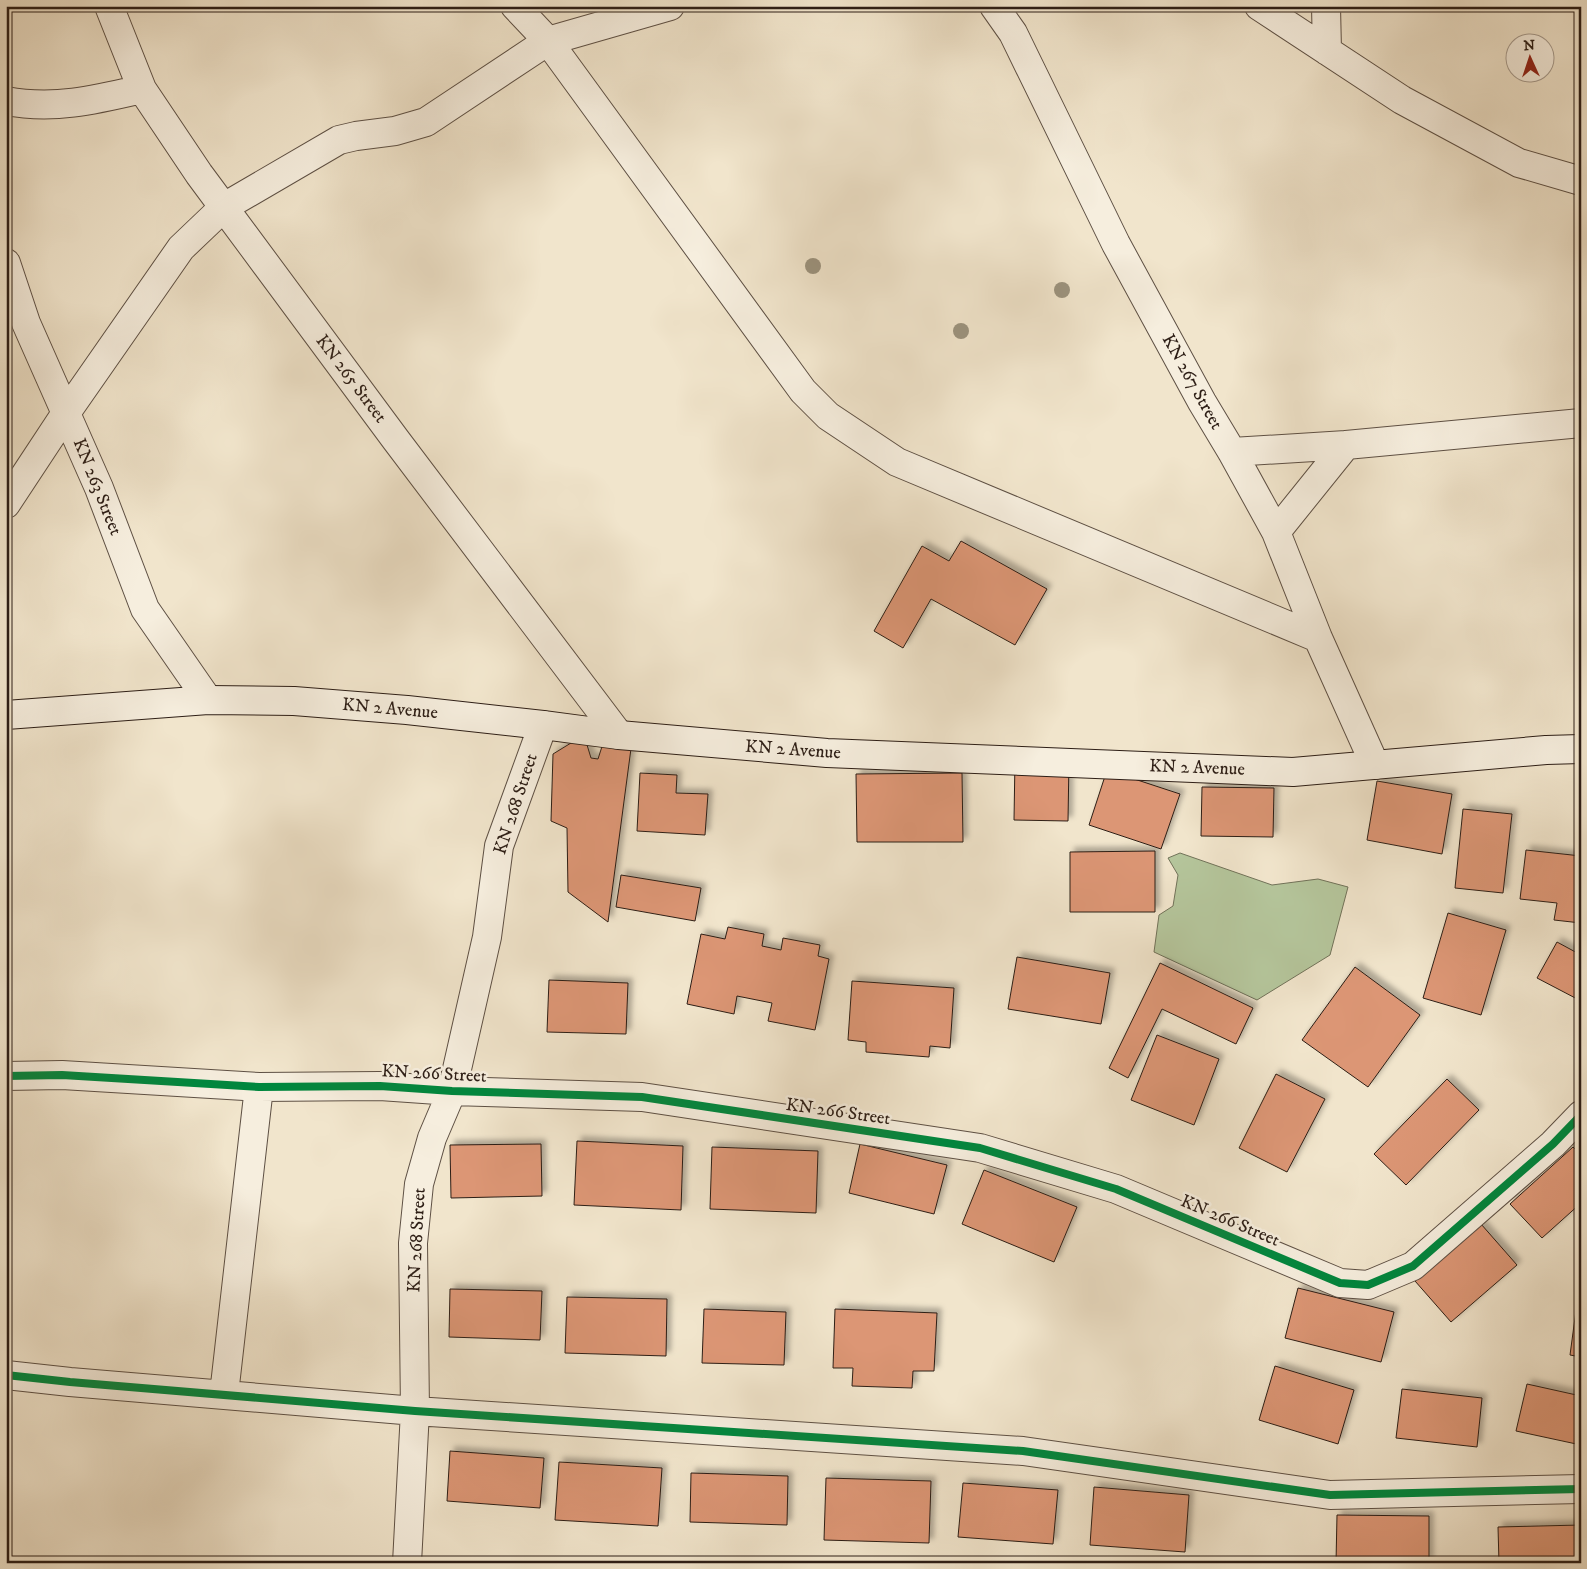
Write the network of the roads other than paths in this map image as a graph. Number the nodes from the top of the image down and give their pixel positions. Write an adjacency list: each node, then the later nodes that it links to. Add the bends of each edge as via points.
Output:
1 (109, 6): 9 (street, KN 265 Street)
2 (515, 6): 7 (street)
3 (670, 6): 7 (street)
4 (994, 6): 17 (street, KN 267 Street, via 1013,33 1116,244)
5 (1259, 6): 8 (street)
6 (1326, 6): 8 (street)
7 (548, 41): 12 (street, via 426,122 395,131 338,140); 20 (street, via 803,391 828,416 897,462)
8 (1327, 51): 11 (street, via 1402,100 1520,162)
9 (142, 89): 10 (street, via 71,104); 12 (street, KN 265 Street)
10 (6, 101)
11 (1581, 181)
12 (224, 207): 14 (street, via 181,248); 24 (street, KN 265 Street)
13 (6, 263): 14 (street, KN 263 Street, via 26,323)
14 (66, 413): 18 (street); 21 (street, KN 263 Street, via 99,488 145,609)
15 (1581, 423): 16 (street)
16 (1346, 444): 17 (street); 19 (street)
17 (1232, 452): 19 (street, KN 267 Street)
18 (6, 504)
19 (1276, 532): 20 (street, KN 267 Street)
20 (1318, 638): 26 (street, KN 267 Street)
21 (208, 700): 22 (street, KN 2 Avenue); 23 (street, KN 2 Avenue, via 294,701)
22 (6, 715)
23 (542, 725): 24 (street, KN 2 Avenue); 29 (street, KN 268 Street, via 498,846 487,936)
24 (619, 736): 26 (street, KN 2 Avenue, via 827,753 1294,772)
25 (1581, 749): 26 (street, KN 2 Avenue)
26 (1375, 765)
27 (6, 1076): 28 (street, KN 266 Street, via 62,1075)
28 (258, 1087): 29 (street, KN 266 Street, via 380,1086); 32 (street)
29 (452, 1091): 30 (street, KN 266 Street, via 642,1097 980,1148 1116,1189 1340,1283 1368,1285 1413,1266); 33 (street, KN 268 Street, via 432,1138 419,1184 413,1243)
30 (1581, 1116)
31 (6, 1374): 32 (street)
32 (224, 1394): 33 (street)
33 (414, 1411): 34 (street, via 1022,1451 1330,1494); 35 (street, KN 268 Street)
34 (1581, 1489)
35 (407, 1563)

